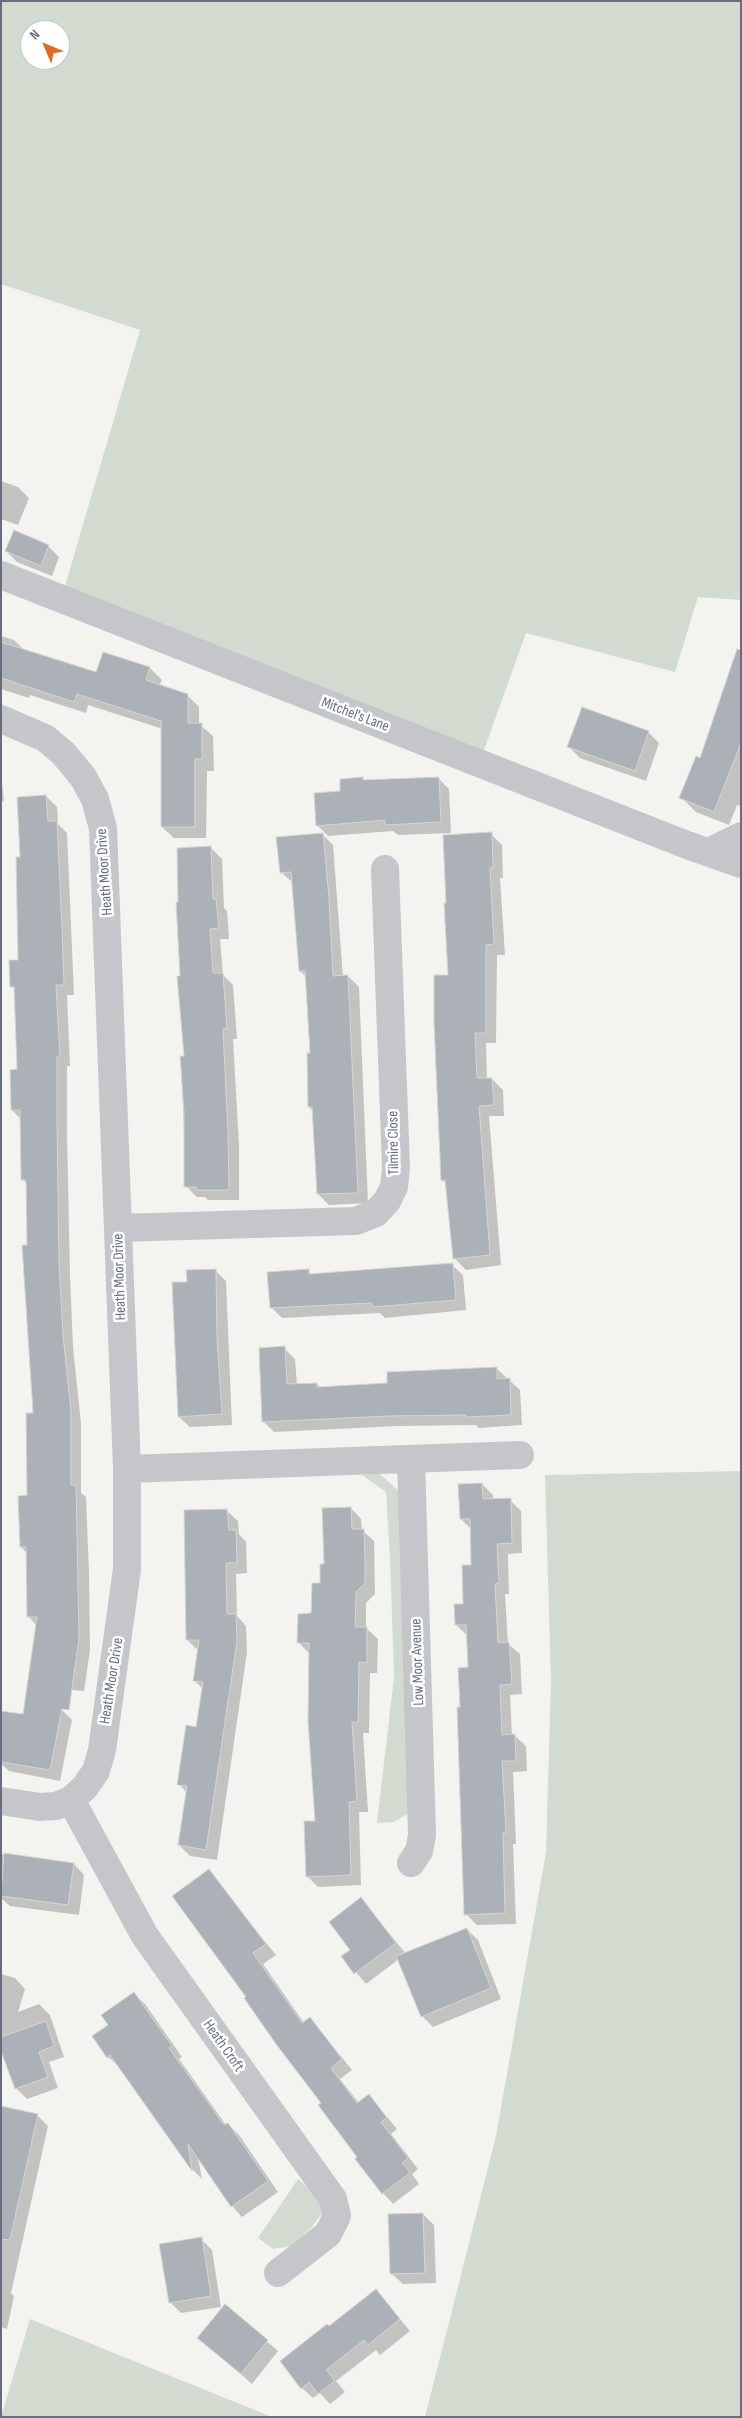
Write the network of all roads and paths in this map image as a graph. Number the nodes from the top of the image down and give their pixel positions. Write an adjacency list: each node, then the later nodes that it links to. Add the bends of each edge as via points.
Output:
1 (1, 575): 4 (street, Mitchel's Lane)
2 (1, 719): 7 (street, Heath Moor Drive, via 45,738 63,753 88,784 103,828)
3 (741, 836): 4 (street)
4 (709, 852): 5 (street, Mitchel's Lane)
5 (741, 864)
6 (385, 869): 7 (street, Tilmire Close, via 396,1168 394,1187 387,1201 376,1213 356,1221)
7 (119, 1228): 10 (street, Heath Moor Drive)
8 (520, 1455): 9 (street)
9 (411, 1459): 10 (street); 13 (street, Low Moor Avenue, via 422,1834 419,1851)
10 (127, 1469): 11 (street, Heath Moor Drive, via 126,1594 102,1750 96,1771)
11 (71, 1800): 12 (street, via 56,1806 40,1807); 14 (street, Heath Croft, via 145,1936 333,2200 337,2216 328,2234)
12 (1, 1801)
13 (411, 1863)
14 (278, 2273)

